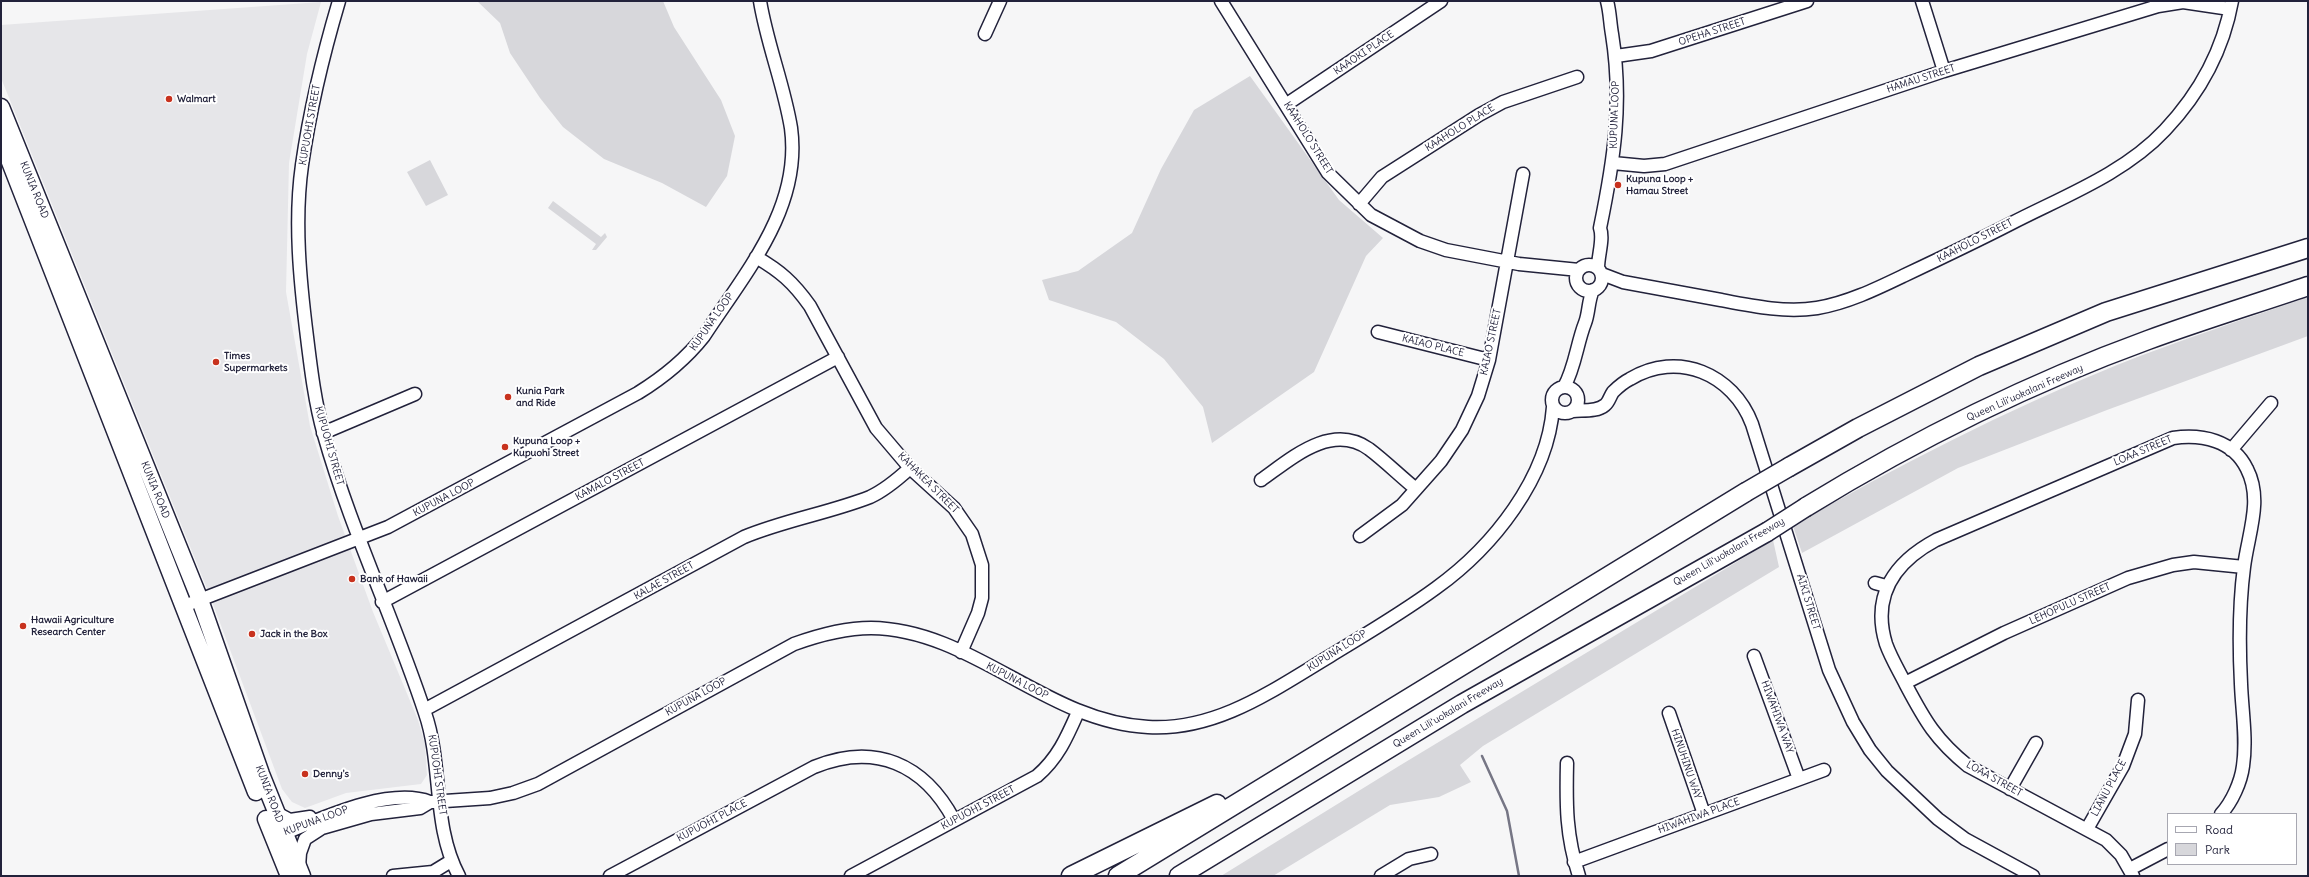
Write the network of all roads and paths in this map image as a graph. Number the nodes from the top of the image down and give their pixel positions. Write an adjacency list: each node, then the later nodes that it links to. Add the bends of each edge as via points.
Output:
1 (338, 1): 34 (street, KUPUOHI STREET, via 322,61 302,167 299,220 301,290 316,405)
2 (760, 1): 21 (street, KUPUNA LOOP, via 787,108 791,128 792,159 789,186 783,206)
3 (1000, 1): 10 (street)
4 (1441, 1): 14 (street, KAAOKI PLACE)
5 (1607, 1): 11 (street, KUPUNA LOOP)
6 (1807, 1): 11 (street, OPEHA STREET, via 1651,51)
7 (1922, 1): 12 (street)
8 (1227, 3): 14 (street, KAAHOLO STREET)
9 (2231, 5): 12 (street, HAMAU STREET, via 2183,2 2158,6); 23 (street, KAAHOLO STREET, via 2220,43 2202,85 2163,132 2137,155 2107,174 1953,253 1881,286 1855,297 1822,306 1790,310 1763,308)
10 (985, 34)
11 (1616, 56): 17 (street, KUPUNA LOOP, via 1618,104)
12 (1944, 72): 17 (street, HAMAU STREET, via 1665,164 1644,166)
13 (1577, 77): 19 (street, KAAHOLO PLACE, via 1503,102 1479,115 1382,177)
14 (1287, 104): 19 (street, KAAHOLO STREET, via 1328,173)
15 (1, 107): 45 (main road, KUNIA ROAD)
16 (1, 140): 47 (main road, KUNIA ROAD)
17 (1613, 163): 23 (street, KUPUNA LOOP, via 1600,228 1602,233)
18 (1523, 174): 22 (street, KAIAO STREET)
19 (1359, 204): 22 (street, KAAHOLO STREET, via 1389,226 1420,241 1446,250)
20 (2308, 248): 56 (highway, bridge, via 2106,312 1979,366 1746,492)
21 (756, 257): 26 (street, KAHAKEA STREET, via 781,272 797,288); 41 (street, KUPUNA LOOP, via 704,336 682,361 660,380 428,507)
22 (1507, 262): 23 (street, KAAHOLO STREET); 27 (street, KAIAO STREET)
23 (1589, 277): 28 (street, KUPUNA LOOP, via 1585,323 1581,329 1574,362)
24 (2308, 286): 57 (highway, Queen Liliʻuokalani Freeway, bridge, via 2147,340 2008,398 1874,465 1767,532 1462,704)
25 (1378, 332): 27 (street, KAIAO PLACE)
26 (838, 357): 37 (street, KAHAKEA STREET, via 876,428); 46 (street, KAMALO STREET)
27 (1489, 360): 39 (street, KAIAO STREET, via 1478,396 1462,430 1441,461)
28 (1572, 392): 30 (street, via 1591,403); 32 (street, KUPUNA LOOP, via 1554,392); 33 (street, KUPUNA LOOP)
29 (415, 394): 34 (street)
30 (1608, 402): 33 (street, AIKI STREET, via 1597,409); 86 (street, AIKI STREET, via 1614,392 1630,379 1643,372 1667,366 1706,373 1730,389 1740,400 1752,424 1829,670 1853,722 1887,770 1938,819 1965,839)
31 (2271, 403): 35 (street)
32 (1553, 407): 33 (street, via 1558,412); 36 (street, KUPUNA LOOP)
33 (1569, 412): 36 (street, KUPUNA LOOP)
34 (323, 433): 41 (street, KUPUOHI STREET)
35 (2231, 450): 42 (street, LOAA STREET, via 2241,458 2248,469 2255,494); 44 (street, LOAA STREET, via 2219,441 2203,436 2173,438 1936,540 1911,555 1896,569)
36 (1544, 455): 53 (street, KUPUNA LOOP, via 1511,513 1477,553 1438,587 1259,699 1206,721 1178,726 1149,728 1120,725)
37 (910, 468): 48 (street, KAHAKEA STREET, via 954,508 972,534 978,550 983,581 982,598); 52 (street, KALAE STREET, via 886,488 871,496 744,537)
38 (1261, 480): 39 (street, via 1309,447 1326,441 1343,441 1368,448)
39 (1416, 489): 40 (street, KAIAO STREET, via 1402,505)
40 (1360, 536)
41 (359, 539): 45 (street, KUPUNA LOOP); 46 (street, KUPUOHI STREET)
42 (2244, 567): 50 (street, LEHOPULU STREET, via 2194,562 2173,564 2128,578 2004,633); 63 (street, LOAA STREET, via 2240,651 2245,748 2243,767)
43 (1875, 583): 44 (street)
44 (1886, 586): 50 (street, LOAA STREET, via 1882,605 1886,642)
45 (200, 600): 47 (street, KUPUNA LOOP); 64 (main road, KUNIA ROAD)
46 (382, 602): 52 (street, KUPUOHI STREET)
47 (184, 606): 69 (main road, KUNIA ROAD)
48 (961, 652): 53 (street, KUPUNA LOOP); 62 (street, KUPUNA LOOP, via 923,636 898,630 858,629 819,635 794,644 538,784 490,798)
49 (1754, 656): 60 (street, HIWAHIWA WAY)
50 (1905, 683): 61 (street, LOAA STREET, via 1925,722 1949,750 1968,766)
51 (2138, 700): 68 (street, LIANU PLACE, via 2135,734 2123,766)
52 (424, 710): 62 (street, KUPUOHI STREET, via 435,752)
53 (1078, 712): 67 (street, KUPUOHI STREET, via 1065,744 1048,767 1025,783)
54 (1669, 713): 65 (street, HINUHINU WAY)
55 (2036, 743): 61 (street)
56 (1327, 749): 80 (highway); 81 (highway)
57 (1373, 759): 82 (highway, Queen Liliʻuokalani Freeway); 83 (highway)
58 (1567, 763): 73 (street, via 1566,813)
59 (1824, 770): 60 (street, HIWAHIWA PLACE)
60 (1799, 779): 65 (street, HIWAHIWA PLACE)
61 (2010, 788): 68 (street, LOAA STREET)
62 (435, 801): 66 (street, KUPUNA LOOP, via 418,798 385,800); 72 (street, KUPUOHI STREET); 75 (street, KUPUNA LOOP, via 420,808 366,816 322,828 305,839)
63 (2228, 811)
64 (275, 812): 66 (street, via 287,819 295,820); 69 (main road, KUNIA ROAD)
65 (1704, 814): 73 (street, HIWAHIWA PLACE)
66 (327, 815): 69 (street, KUPUNA LOOP)
67 (954, 820): 78 (street, KUPUOHI PLACE, via 935,790 925,780 900,764 886,759 857,756 828,761 814,767); 79 (street, KUPUOHI STREET)
68 (2087, 829): 74 (street, LOAA STREET, via 2106,840 2121,855)
69 (279, 835): 75 (main road, KUNIA ROAD)
70 (2167, 850): 74 (street, LOAA STREET)
71 (1431, 854): 84 (street, via 1409,859)
72 (451, 861): 76 (street, via 433,872); 77 (street, KUPUOHI STREET)
73 (1574, 862): 85 (street)
74 (2132, 872)
75 (296, 873)
76 (393, 876)
77 (459, 876)
78 (610, 876)
79 (851, 876)
80 (1071, 876)
81 (1118, 876)
82 (1179, 876)
83 (1202, 876)
84 (1381, 876)
85 (1579, 876)
86 (2034, 876)

